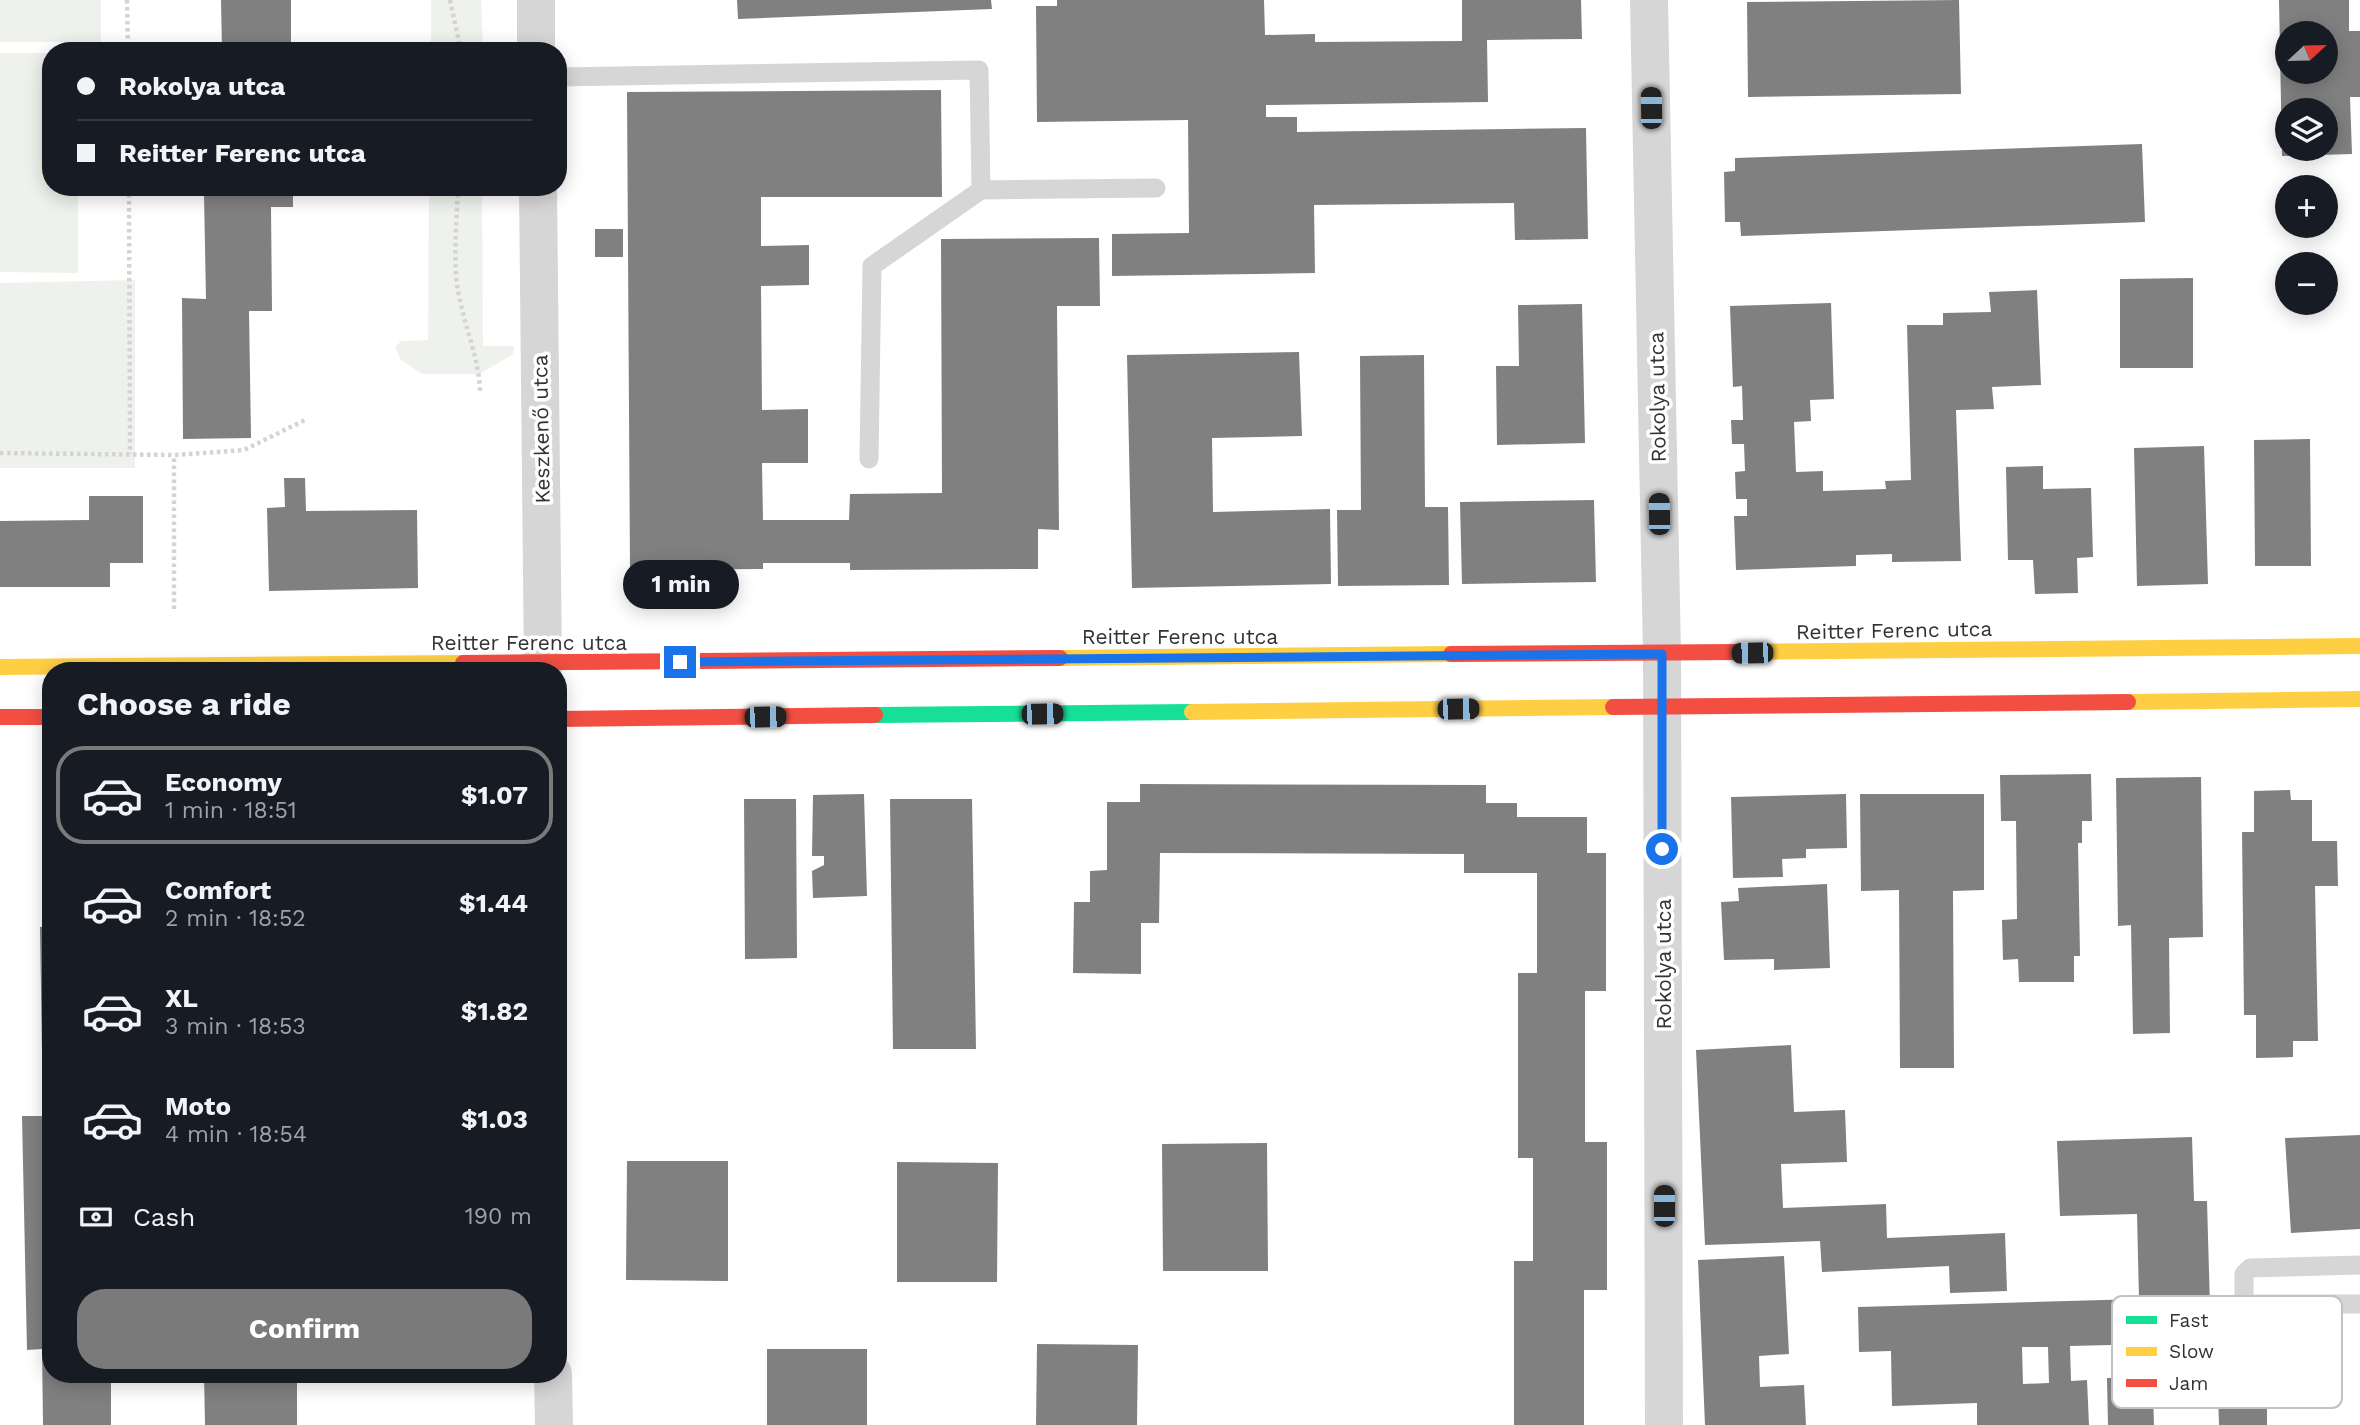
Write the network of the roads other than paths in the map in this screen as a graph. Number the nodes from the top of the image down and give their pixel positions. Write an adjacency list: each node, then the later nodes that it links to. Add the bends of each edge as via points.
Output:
1 (536, 0): 3 (street)
2 (1650, 0): 10 (street, Rokolya utca)
3 (536, 42)
4 (567, 77): 6 (lane, via 979,70)
5 (1156, 188): 6 (lane)
6 (981, 190): 8 (lane, via 872,266)
7 (538, 196): 11 (street, Keszkenő utca)
8 (869, 459)
9 (2360, 646): 10 (street, Reitter Ferenc utca)
10 (1662, 654): 12 (street, Reitter Ferenc utca); 16 (street, Rokolya utca)
11 (543, 662)
12 (567, 666)
13 (0, 667): 14 (street, Reitter Ferenc utca)
14 (42, 667)
15 (2360, 699): 16 (street)
16 (1662, 706): 19 (street); 26 (street, Rokolya utca)
17 (0, 717): 18 (street)
18 (42, 717)
19 (567, 719)
20 (2360, 1265): 21 (lane, via 2250,1268 2244,1274)
21 (2244, 1296)
22 (2342, 1304): 23 (lane)
23 (2360, 1304)
24 (553, 1383): 25 (street)
25 (554, 1425)
26 (1664, 1425)

